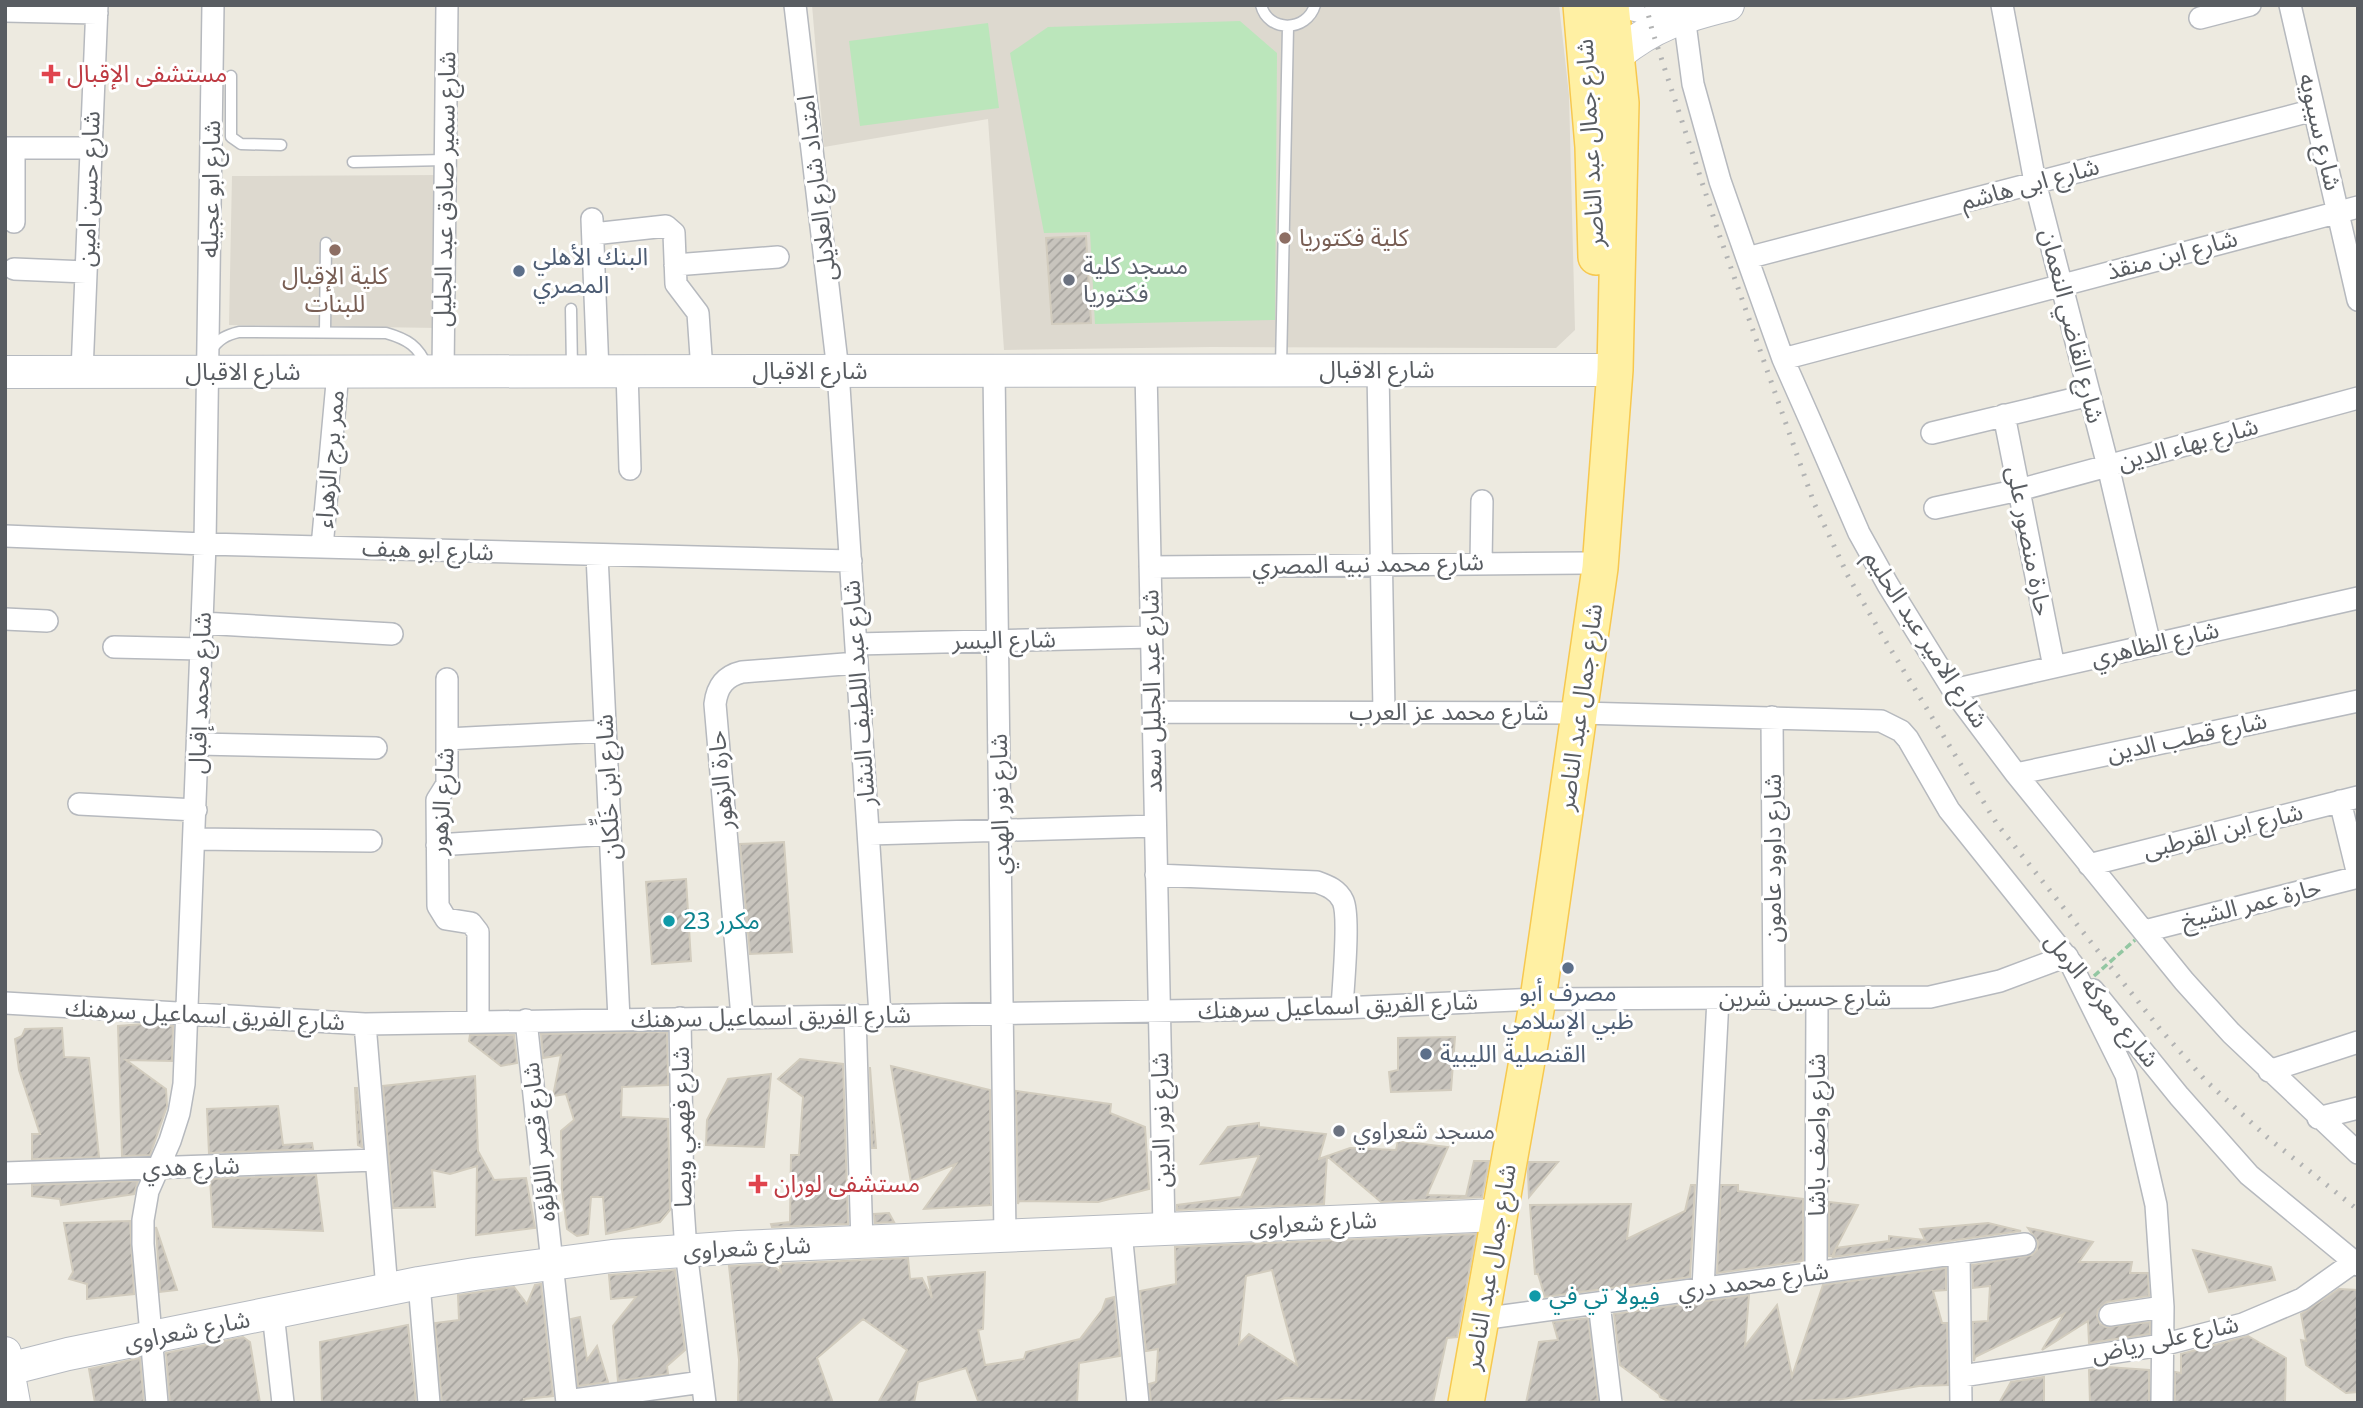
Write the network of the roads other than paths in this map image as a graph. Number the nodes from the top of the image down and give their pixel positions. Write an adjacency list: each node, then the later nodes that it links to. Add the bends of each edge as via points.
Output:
1 (214, 5): 20 (street, شارع ابو عجيله)
2 (447, 5): 25 (street, شارع سمير صادق عبد الجليل)
3 (795, 5): 48 (street, امتداد شارع العلايلى)
4 (1261, 5): 17 (lane, via 1272,22)
5 (1315, 5): 17 (lane, via 1302,23)
6 (1581, 5): 18 (main road, شارع جمال عبد الناصر)
7 (1611, 5): 18 (main road, شارع جمال عبد الناصر)
8 (1635, 5): 15 (street)
9 (1728, 5): 15 (street)
10 (2002, 5): 27 (street, شارع القاضي النعمان)
11 (2250, 5): 16 (street)
12 (2291, 5): 21 (street, شارع سيبويه)
13 (97, 9): 14 (street); 24 (street, شارع حسن امين)
14 (5, 11)
15 (1684, 11): 18 (street); 32 (street, شارع الامير عبد الحليم, via 1693,84)
16 (2200, 18)
17 (1288, 27): 44 (lane)
18 (1602, 58): 46 (main road, شارع جمال عبد الناصر, via 1593,147)
19 (232, 76): 20 (lane)
20 (221, 109): 22 (lane, via 235,142); 41 (street, شارع ابو عجيله)
21 (2314, 110): 27 (street, شارع ابى هاشم); 28 (street, شارع سيبويه)
22 (281, 145)
23 (10, 148): 24 (street); 29 (street)
24 (91, 148): 35 (street, شارع حسن امين)
25 (445, 160): 26 (lane); 53 (street, شارع سمير صادق عبد الجليل)
26 (353, 162)
27 (2035, 182): 32 (street, شارع ابى هاشم); 36 (street, شارع القاضي النعمان)
28 (2348, 210): 36 (street, شارع ابن منقذ); 37 (street, شارع سيبويه)
29 (14, 222)
30 (327, 243): 39 (lane)
31 (778, 257): 33 (street)
32 (1746, 258): 40 (street, شارع الامير عبد الحليم)
33 (675, 265): 47 (street, via 676,285 698,313); 52 (street, via 674,233 666,226 592,226)
34 (14, 269): 35 (street)
35 (86, 272): 50 (street, شارع حسن امين)
36 (2061, 284): 40 (street, شارع ابن منقذ); 54 (street, شارع القاضي النعمان)
37 (2358, 300)
38 (571, 309): 52 (lane)
39 (326, 332): 41 (lane, via 227,335 217,342); 53 (lane, via 386,333 407,339)
40 (1783, 359): 85 (street, شارع الامير عبد الحليم, via 1859,533)
41 (209, 362): 50 (street, شارع الاقبال); 51 (street, شارع الاقبال); 64 (street, شارع محمد إقبال)
42 (995, 370): 43 (street, شارع الاقبال); 48 (street, شارع الاقبال); 78 (street, شارع نور الهدي)
43 (1146, 370): 44 (street, شارع الاقبال); 71 (street, شارع عبد الجليل سعد)
44 (1280, 370): 45 (street, شارع الاقبال)
45 (1378, 370): 46 (street, شارع الاقبال); 70 (street)
46 (1604, 370): 69 (main road, شارع جمال عبد الناصر); 89 (main road, شارع جمال عبد الناصر, via 1600,568)
47 (702, 371): 48 (street, شارع الاقبال); 52 (street, شارع الاقبال)
48 (838, 371): 67 (street, شارع عبد اللطيف النشار)
49 (5, 372): 50 (street, شارع الاقبال)
50 (82, 372)
51 (338, 372): 53 (street, شارع الاقبال); 65 (street, ممر برج الزهراء)
52 (599, 372): 53 (street, شارع الاقبال); 59 (street)
53 (437, 373)
54 (2090, 395): 56 (street); 58 (street, شارع القاضي النعمان)
55 (2358, 398): 58 (street, شارع بهاء الدين)
56 (2004, 415): 57 (street); 60 (street, حارة منصور على)
57 (1932, 433)
58 (2108, 466): 60 (street, شارع بهاء الدين); 79 (street, شارع القاضي النعمان)
59 (630, 469)
60 (2019, 490): 62 (street, شارع بهاء الدين); 83 (street, حارة منصور على)
61 (1482, 501): 68 (street)
62 (1935, 508)
63 (5, 536): 64 (street, شارع ابو هيف)
64 (205, 544): 65 (street, شارع ابو هيف); 75 (street, شارع محمد إقبال)
65 (322, 547): 66 (street, شارع ابو هيف)
66 (597, 555): 67 (street, شارع ابو هيف); 92 (street, شارع ابن خَلِّكان)
67 (851, 561): 82 (street, شارع عبد اللطيف النشار)
68 (1481, 563): 69 (street, شارع محمد نبيه المصري); 70 (street, شارع محمد نبيه المصري)
69 (1586, 563): 89 (main road, شارع جمال عبد الناصر)
70 (1381, 564): 71 (street, شارع محمد نبيه المصري); 87 (street)
71 (1150, 567): 77 (street, شارع عبد الجليل سعد)
72 (2358, 598): 79 (street, شارع الظاهري)
73 (5, 619): 74 (street)
74 (47, 621)
75 (202, 623): 76 (street); 81 (street, شارع محمد إقبال)
76 (392, 634)
77 (1151, 637): 78 (street, شارع اليسر); 88 (street, شارع عبد الجليل سعد)
78 (998, 641): 82 (street, شارع اليسر); 101 (street, شارع نور الهدي)
79 (2150, 645): 83 (street, شارع الظاهري)
80 (114, 647): 81 (street)
81 (201, 649): 94 (street, شارع محمد إقبال)
82 (857, 653): 103 (street, شارع عبد اللطيف النشار); 123 (street, حارة الزهور, via 742,672 725,679 716,695)
83 (2054, 667): 85 (street, شارع الظاهري)
84 (447, 679): 93 (street, شارع الزهور)
85 (1953, 690): 96 (street, شارع الامير عبد الحليم)
86 (2358, 701): 96 (street, شارع قطب الدين)
87 (1384, 711): 88 (street, شارع محمد عز العرب); 89 (street, شارع محمد عز العرب)
88 (1153, 712): 100 (street, شارع عبد الجليل سعد)
89 (1574, 713): 90 (street, شارع محمد عز العرب); 113 (main road, شارع جمال عبد الناصر)
90 (1772, 717): 91 (street, شارع محمد عز العرب); 115 (street, شارع داوود عامون)
91 (1871, 720): 111 (street, شارع معركه الرمل, via 1901,730 1949,810)
92 (606, 731): 93 (street); 102 (street, شارع ابن خَلِّكان)
93 (447, 739): 106 (street, شارع الزهور, via 447,785 437,800)
94 (198, 744): 95 (street); 99 (street, شارع محمد إقبال)
95 (376, 748)
96 (2016, 774): 107 (street, شارع الامير عبد الحليم)
97 (2349, 799): 107 (street, شارع ابن القرطبى); 109 (street)
98 (79, 804): 99 (street)
99 (196, 810): 104 (street, شارع محمد إقبال)
100 (1155, 826): 101 (street); 108 (street, شارع عبد الجليل سعد)
101 (1001, 830): 103 (street); 119 (street, شارع نور الهدي)
102 (610, 834): 106 (street); 125 (street, شارع ابن خَلِّكان)
103 (869, 834): 122 (street, شارع عبد اللطيف النشار)
104 (195, 839): 105 (street); 120 (street, شارع محمد إقبال)
105 (371, 841)
106 (438, 845): 127 (street, شارع الزهور, via 439,911 446,919 471,923 478,932)
107 (2089, 865): 110 (street, شارع الامير عبد الحليم)
108 (1156, 876): 117 (street, via 1317,882 1337,892 1346,911); 118 (street, شارع عبد الجليل سعد)
109 (2358, 876): 110 (street, حارة عمر الشيخ)
110 (2140, 936): 130 (street, شارع الامير عبد الحليم)
111 (2067, 956): 112 (street, شارع حسين شرين, via 2000,981 1930,997); 145 (street, شارع معركه الرمل, via 2249,1175); 152 (street, via 2126,1075 2157,1205)
112 (1817, 998): 115 (street, شارع حسين شرين); 147 (street, شارع واصف باشا)
113 (1529, 999): 114 (street, شارع حسين شرين); 117 (street, شارع الفريق اسماعيل سرهنك); 137 (main road, شارع جمال عبد الناصر)
114 (1718, 999): 115 (street, شارع حسين شرين); 149 (street)
115 (1774, 999)
116 (5, 1003): 120 (street, شارع الفريق اسماعيل سرهنك)
117 (1342, 1009): 118 (street, شارع الفريق اسماعيل سرهنك)
118 (1159, 1011): 119 (street, شارع الفريق اسماعيل سرهنك); 138 (street, شارع نور الدين)
119 (1003, 1013): 122 (street, شارع الفريق اسماعيل سرهنك); 140 (street, شارع نور الهدي)
120 (187, 1014): 128 (street, شارع الفريق اسماعيل سرهنك); 135 (street, شارع محمد إقبال, via 179,1113)
121 (855, 1015): 122 (street, شارع الفريق اسماعيل سرهنك); 123 (street, شارع الفريق اسماعيل سرهنك); 141 (street)
122 (880, 1015)
123 (742, 1017): 124 (street, شارع الفريق اسماعيل سرهنك)
124 (680, 1018): 125 (street, شارع الفريق اسماعيل سرهنك); 143 (street, شارع فهمي ويصا)
125 (619, 1019): 126 (street, شارع الفريق اسماعيل سرهنك)
126 (526, 1020): 127 (street, شارع الفريق اسماعيل سرهنك); 146 (street, شارع قصر اللؤلؤه)
127 (478, 1022): 128 (street, شارع الفريق اسماعيل سرهنك)
128 (365, 1024): 134 (street)
129 (2358, 1042): 130 (street)
130 (2269, 1071): 132 (street, شارع الامير عبد الحليم)
131 (2358, 1108): 132 (street)
132 (2318, 1118): 133 (street, شارع الامير عبد الحليم)
133 (2358, 1153)
134 (376, 1160): 135 (street, شارع هدي); 150 (street)
135 (158, 1168): 136 (street, شارع هدي); 156 (street, شارع محمد إقبال, via 143,1220)
136 (5, 1173)
137 (1491, 1215): 138 (street, شارع شعراوى); 155 (main road, شارع جمال عبد الناصر); 168 (main road, شارع جمال عبد الناصر)
138 (1164, 1230): 139 (street, شارع شعراوى)
139 (1121, 1232): 140 (street, شارع شعراوى); 167 (street)
140 (1005, 1237): 141 (street, شارع شعراوى)
141 (862, 1242): 143 (street, شارع شعراوى)
142 (2025, 1244): 144 (street, شارع محمد دري)
143 (686, 1251): 146 (street, شارع شعراوى); 160 (street, شارع فهمي ويصا)
144 (1959, 1253): 147 (street, شارع محمد دري); 159 (street)
145 (2356, 1263): 157 (street, شارع على رياض, via 2302,1299 2243,1324)
146 (552, 1264): 148 (street, شارع شعراوى); 161 (street, شارع قصر اللؤلؤه)
147 (1816, 1273): 149 (street, شارع محمد دري)
148 (419, 1283): 150 (street, شارع شعراوى); 166 (street)
149 (1703, 1288): 151 (street, شارع محمد دري)
150 (387, 1289): 153 (street, شارع شعراوى)
151 (1599, 1303): 155 (street, شارع محمد دري); 170 (street)
152 (2163, 1307): 154 (street); 157 (street)
153 (273, 1313): 156 (street, شارع شعراوى); 165 (street)
154 (2110, 1315)
155 (1480, 1319): 169 (main road, شارع جمال عبد الناصر)
156 (150, 1338): 158 (street, شارع شعراوى); 164 (street, شارع محمد إقبال)
157 (2162, 1345): 159 (street, شارع على رياض); 171 (street)
158 (6, 1364): 163 (street)
159 (1962, 1376): 162 (street)
160 (704, 1392): 161 (street)
161 (567, 1402)
162 (1954, 1402)
163 (13, 1403)
164 (158, 1403)
165 (283, 1403)
166 (429, 1403)
167 (1138, 1403)
168 (1451, 1403)
169 (1466, 1403)
170 (1611, 1403)
171 (2162, 1403)

